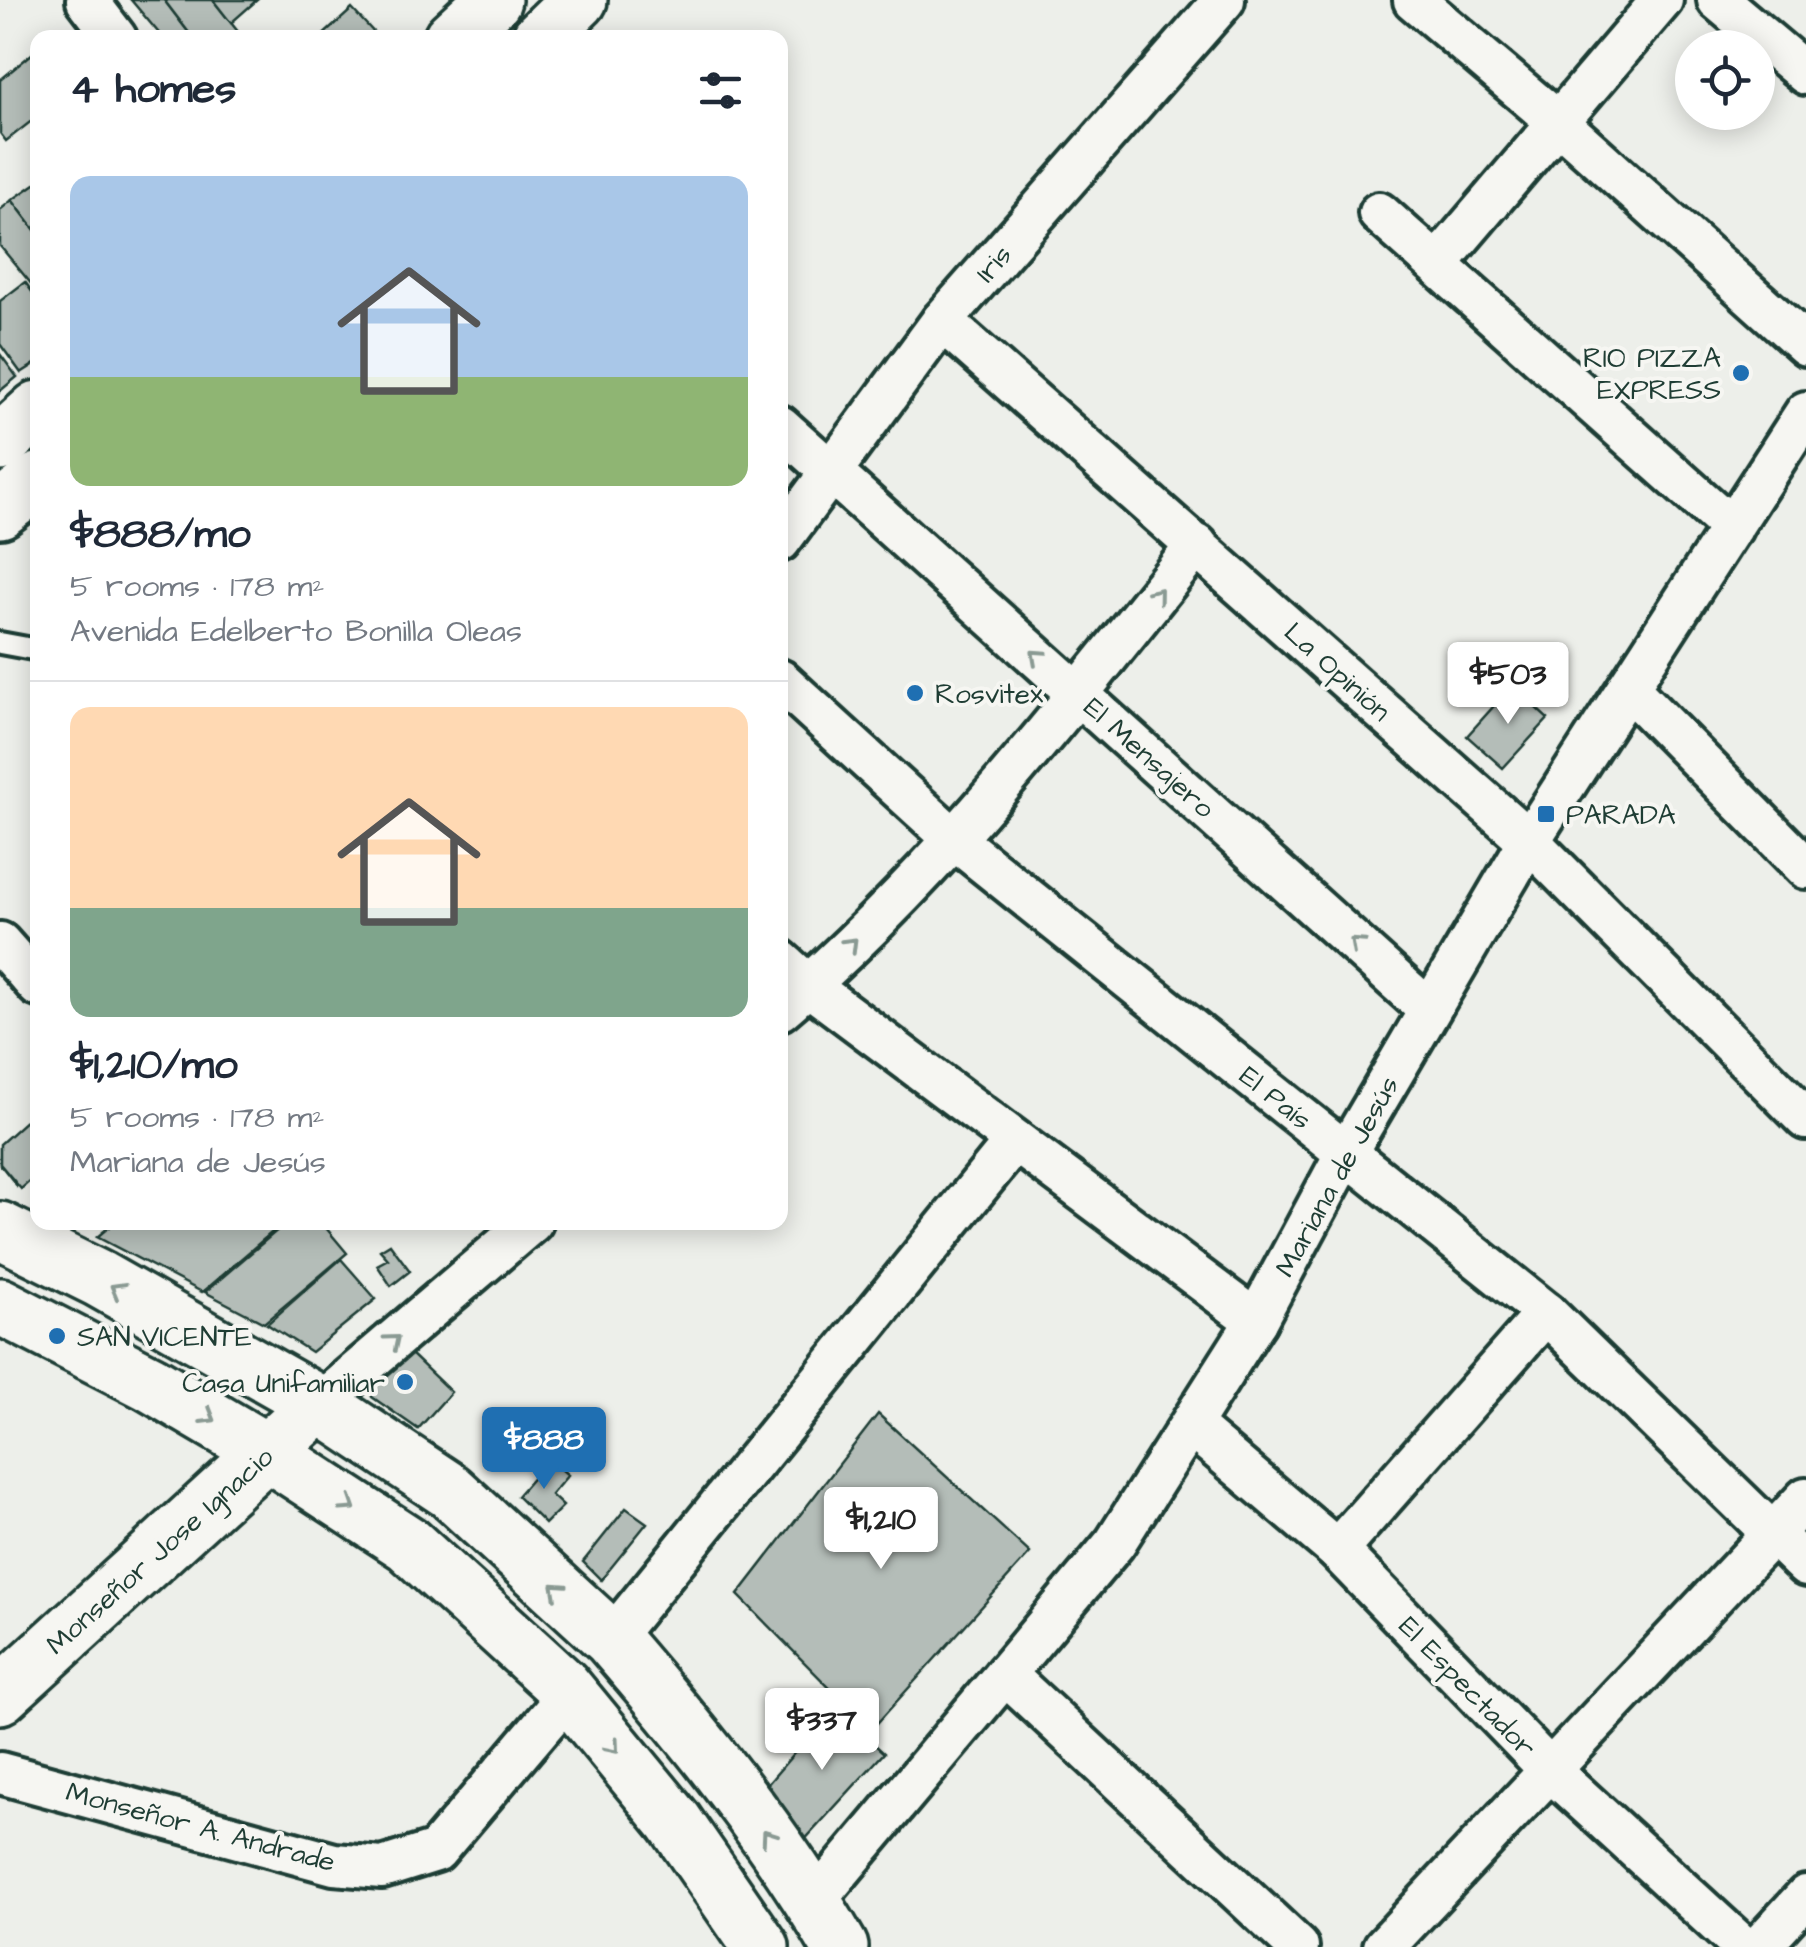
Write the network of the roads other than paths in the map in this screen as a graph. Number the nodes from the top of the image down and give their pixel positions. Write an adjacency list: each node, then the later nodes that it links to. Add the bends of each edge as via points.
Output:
1 (87, 0): 8 (street)
2 (494, 0): 9 (main road)
3 (580, 0): 10 (main road)
4 (1224, 0): 15 (street, Iris)
5 (1414, 0): 12 (street)
6 (1662, 0): 12 (street)
7 (1718, 0): 11 (street)
8 (110, 30)
9 (461, 30)
10 (548, 30)
11 (1806, 74)
12 (1559, 123): 14 (street); 16 (street)
13 (1379, 213): 14 (street)
14 (1438, 263): 24 (street)
15 (942, 322): 21 (street, Iris); 26 (street, La Opinión)
16 (1806, 345)
17 (1806, 412): 24 (street, Mariana de Jesús)
18 (30, 416): 20 (main road)
19 (788, 433): 21 (street, El Mensajero)
20 (0, 442)
21 (830, 470): 25 (street, Iris); 31 (street, El Mensajero, one-way to 21)
22 (30, 486): 23 (main road)
23 (0, 510)
24 (1732, 528): 30 (street, Mariana de Jesús)
25 (788, 530)
26 (1197, 545): 31 (street, one-way to 26); 33 (street, La Opinión)
27 (0, 643): 28 (lane)
28 (30, 649)
29 (788, 687): 32 (street, El País)
30 (1628, 688): 33 (street, Mariana de Jesús); 34 (street)
31 (1078, 693): 32 (street); 38 (street, El Mensajero, one-way to 31)
32 (955, 840): 37 (street, one-way to 32); 41 (street, El País)
33 (1529, 841): 38 (street, Mariana de Jesús); 39 (street, La Opinión)
34 (1806, 868)
35 (0, 943): 36 (street)
36 (30, 977)
37 (790, 986): 40 (street)
38 (1428, 1009): 41 (street, Mariana de Jesús)
39 (1806, 1119)
40 (1015, 1140): 46 (street); 54 (street)
41 (1346, 1153): 45 (street, El País); 46 (street, Mariana de Jesús)
42 (0, 1230): 47 (main road, one-way to 42)
43 (523, 1230): 47 (street, one-way to 43)
44 (0, 1306): 49 (main road, one-way to 49, via 150,1382)
45 (1546, 1313): 51 (street, El País); 52 (street)
46 (1256, 1321): 48 (street, Mariana de Jesús)
47 (319, 1404): 49 (main road, Monseñor Jose Ignacio); 54 (main road, one-way to 47, via 450,1492)
48 (1191, 1426): 52 (street, El Espectador); 55 (street, Mariana de Jesús, via 1114,1543)
49 (267, 1452): 56 (main road, one-way to 56, via 408,1544); 57 (main road, Monseñor Jose Ignacio)
50 (1806, 1498): 51 (street)
51 (1772, 1535): 53 (street, El País); 58 (street)
52 (1337, 1550): 58 (street, El Espectador)
53 (1806, 1566)
54 (611, 1639): 61 (main road, one-way to 54, via 729,1780)
55 (1005, 1674): 61 (street, Mariana de Jesús); 63 (street)
56 (570, 1694): 59 (street, Monseñor A. Andrade, via 436,1852 382,1868 334,1864); 62 (main road, one-way to 62, via 674,1821)
57 (0, 1696)
58 (1551, 1771): 64 (street); 65 (street, El Espectador)
59 (0, 1772)
60 (1806, 1896): 66 (street)
61 (827, 1924)
62 (761, 1947)
63 (1298, 1947)
64 (1384, 1947)
65 (1743, 1947)
66 (1759, 1947)

